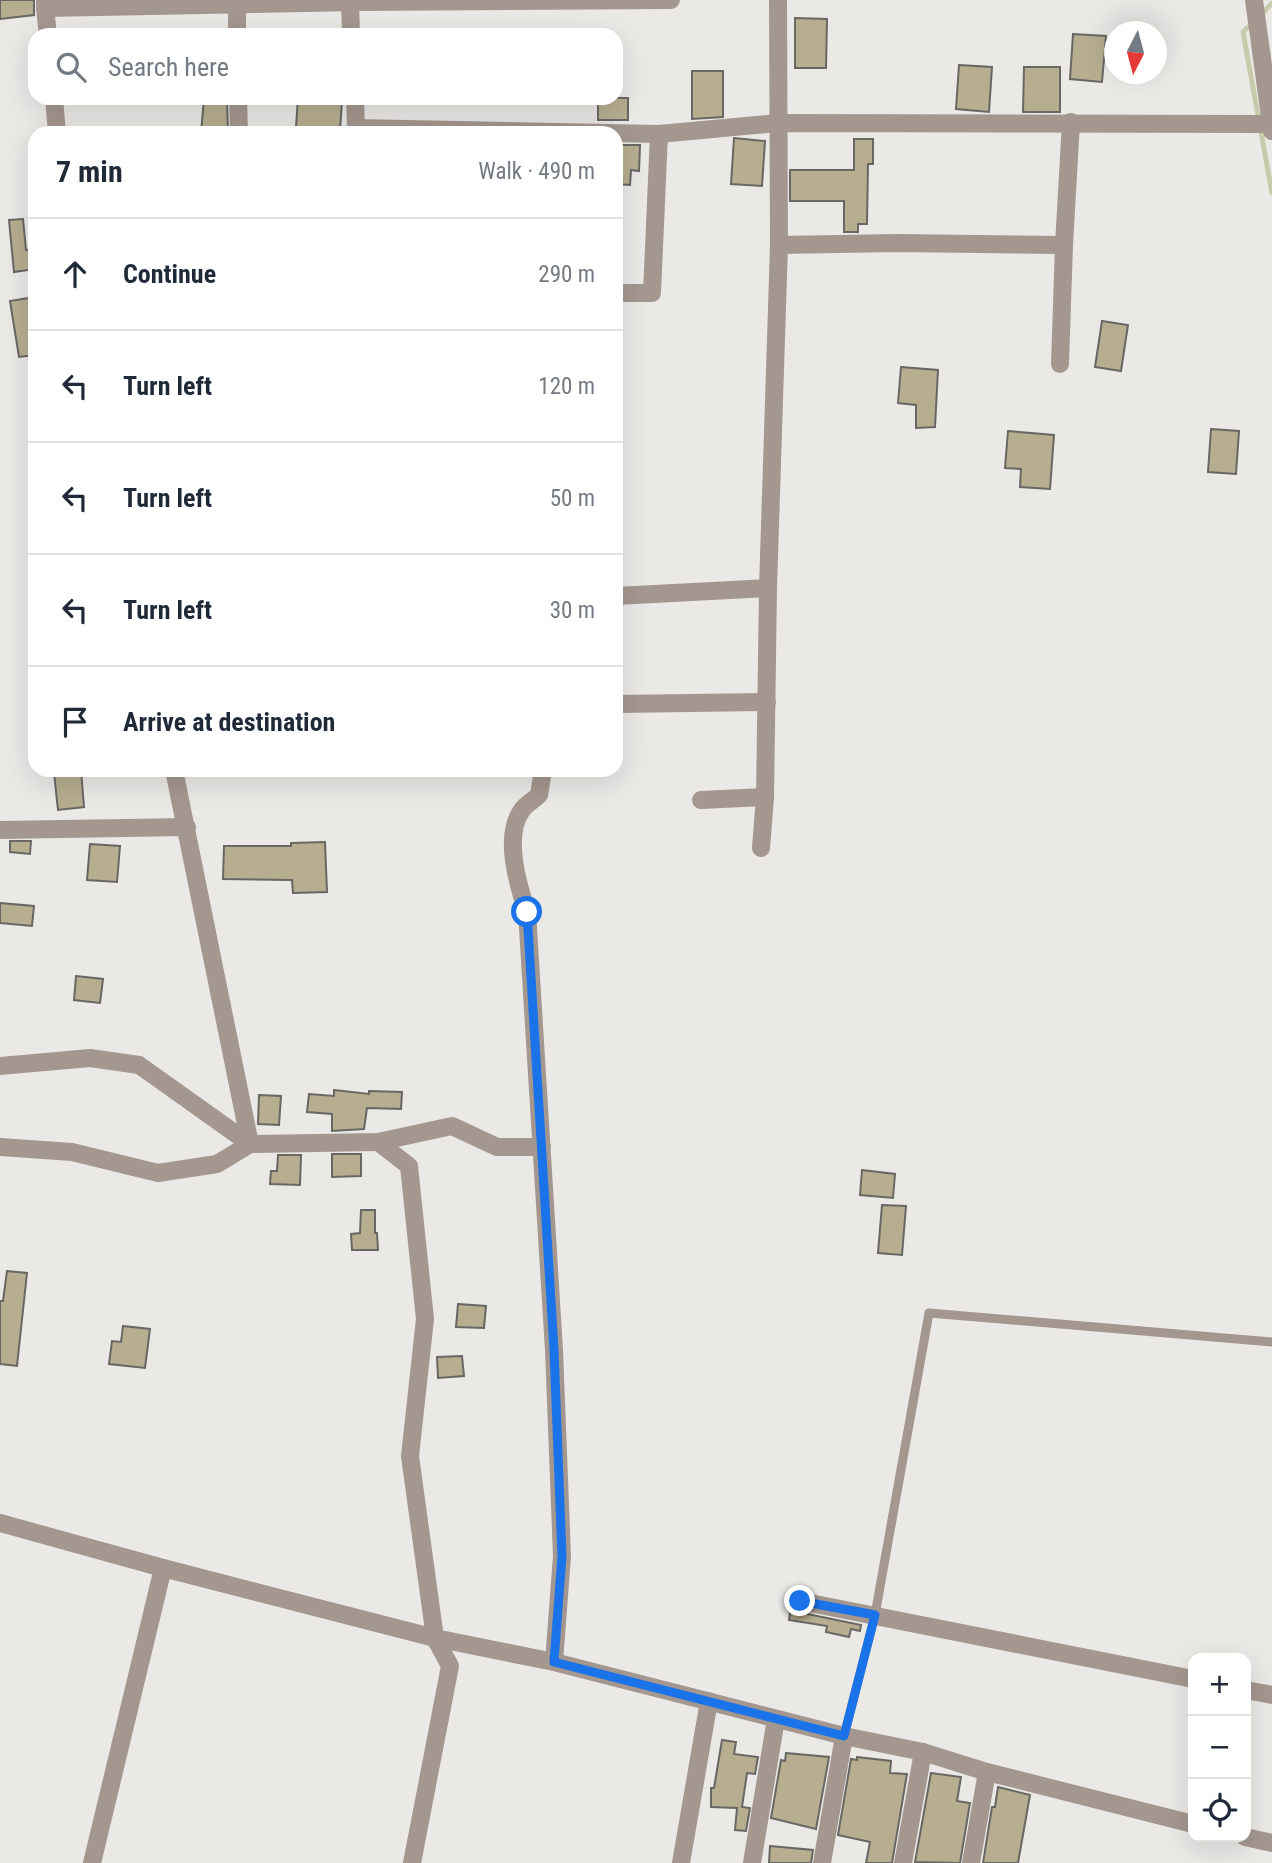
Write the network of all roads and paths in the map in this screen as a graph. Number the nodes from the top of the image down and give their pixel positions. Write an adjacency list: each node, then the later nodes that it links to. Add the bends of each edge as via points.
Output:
1 (671, 0): 3 (street)
2 (778, 0): 15 (street)
3 (453, 1): 4 (street)
4 (350, 2): 6 (street); 10 (street)
5 (45, 4): 6 (street); 8 (street)
6 (237, 4): 9 (street)
7 (1255, 5): 19 (street)
8 (47, 28)
9 (237, 28)
10 (351, 28)
11 (55, 105): 16 (street)
12 (238, 105): 17 (street)
13 (355, 105): 18 (street)
14 (1071, 122): 15 (street); 19 (street); 23 (street)
15 (778, 123): 21 (street); 22 (street)
16 (56, 126)
17 (239, 126)
18 (356, 126)
19 (1265, 126)
20 (623, 134): 21 (street)
21 (659, 134): 24 (street, via 652,293)
22 (779, 245): 23 (street); 26 (street)
23 (1064, 245): 25 (street)
24 (623, 293)
25 (1060, 364)
26 (768, 588): 27 (street); 28 (street)
27 (623, 596)
28 (767, 702): 29 (street); 32 (street)
29 (623, 704)
30 (176, 777): 34 (street)
31 (542, 777): 41 (street, via 539,796 522,810 514,835 514,873 527,912)
32 (765, 797): 33 (street); 36 (street)
33 (701, 800)
34 (187, 827): 35 (street); 39 (street)
35 (0, 830)
36 (761, 848)
37 (0, 1066): 39 (street, via 90,1058 139,1065)
38 (378, 1142): 39 (street); 41 (street, via 452,1126 497,1147); 47 (street, via 409,1166 425,1319 410,1456)
39 (250, 1144): 40 (street, via 218,1164 158,1172 72,1152)
40 (0, 1147)
41 (542, 1147): 48 (street, via 562,1556)
42 (1272, 1342): 46 (lane, via 929,1313)
43 (0, 1523): 44 (street)
44 (163, 1568): 47 (street); 60 (street)
45 (800, 1601): 46 (street)
46 (875, 1615): 49 (street); 54 (lane)
47 (435, 1638): 48 (street); 61 (street, via 450,1666)
48 (554, 1662): 52 (street)
49 (1188, 1678)
50 (1251, 1691): 51 (street)
51 (1272, 1695)
52 (709, 1702): 53 (street); 62 (street)
53 (776, 1719): 54 (street); 63 (street)
54 (844, 1736): 55 (street); 64 (street)
55 (923, 1752): 56 (street); 65 (street)
56 (987, 1772): 57 (street); 66 (street)
57 (1188, 1823)
58 (1251, 1838): 59 (street)
59 (1272, 1843)
60 (92, 1863)
61 (412, 1863)
62 (681, 1863)
63 (752, 1863)
64 (822, 1863)
65 (903, 1863)
66 (971, 1863)

